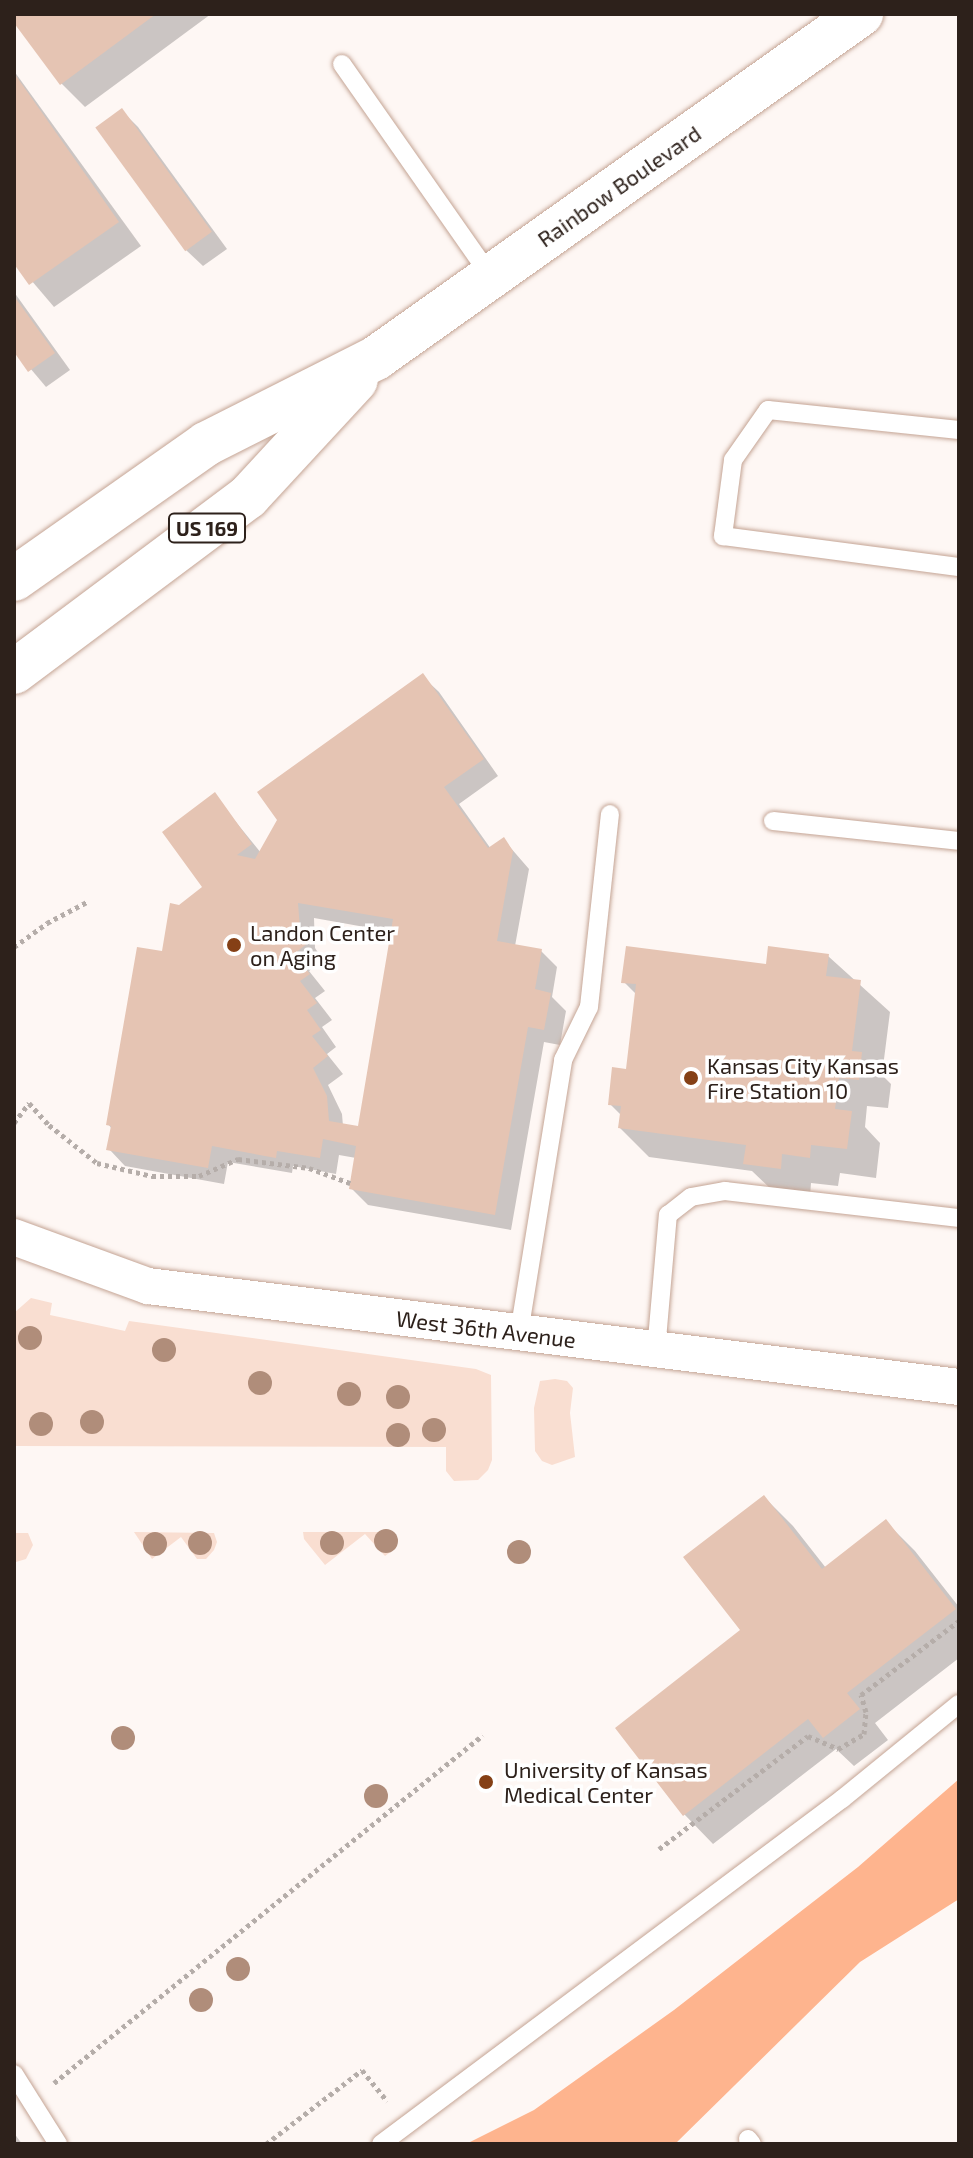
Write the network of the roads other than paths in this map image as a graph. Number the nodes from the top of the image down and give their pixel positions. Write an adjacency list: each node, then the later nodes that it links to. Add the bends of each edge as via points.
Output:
1 (861, 14): 3 (main road, Rainbow Boulevard / US 169)
2 (342, 64): 3 (lane)
3 (491, 277): 4 (main road, Rainbow Boulevard / US 169)
4 (376, 358): 7 (main road, Rainbow Boulevard / US 169, via 206,444); 8 (main road, Rainbow Boulevard / US 169, via 248,497)
5 (959, 430): 6 (lane, via 768,410 733,460 723,536)
6 (959, 567)
7 (14, 579)
8 (14, 672)
9 (610, 814): 14 (lane, via 589,1007 563,1060)
10 (773, 821): 11 (lane)
11 (959, 841)
12 (959, 1218): 15 (lane, via 725,1191 691,1197 668,1215)
13 (16, 1237): 14 (street, West 36th Avenue, via 148,1286)
14 (519, 1333): 15 (street, West 36th Avenue)
15 (656, 1351): 16 (street, West 36th Avenue)
16 (959, 1387)
17 (959, 1704): 20 (lane, via 842,1799)
18 (14, 2074): 19 (lane)
19 (58, 2144)
20 (381, 2144)

